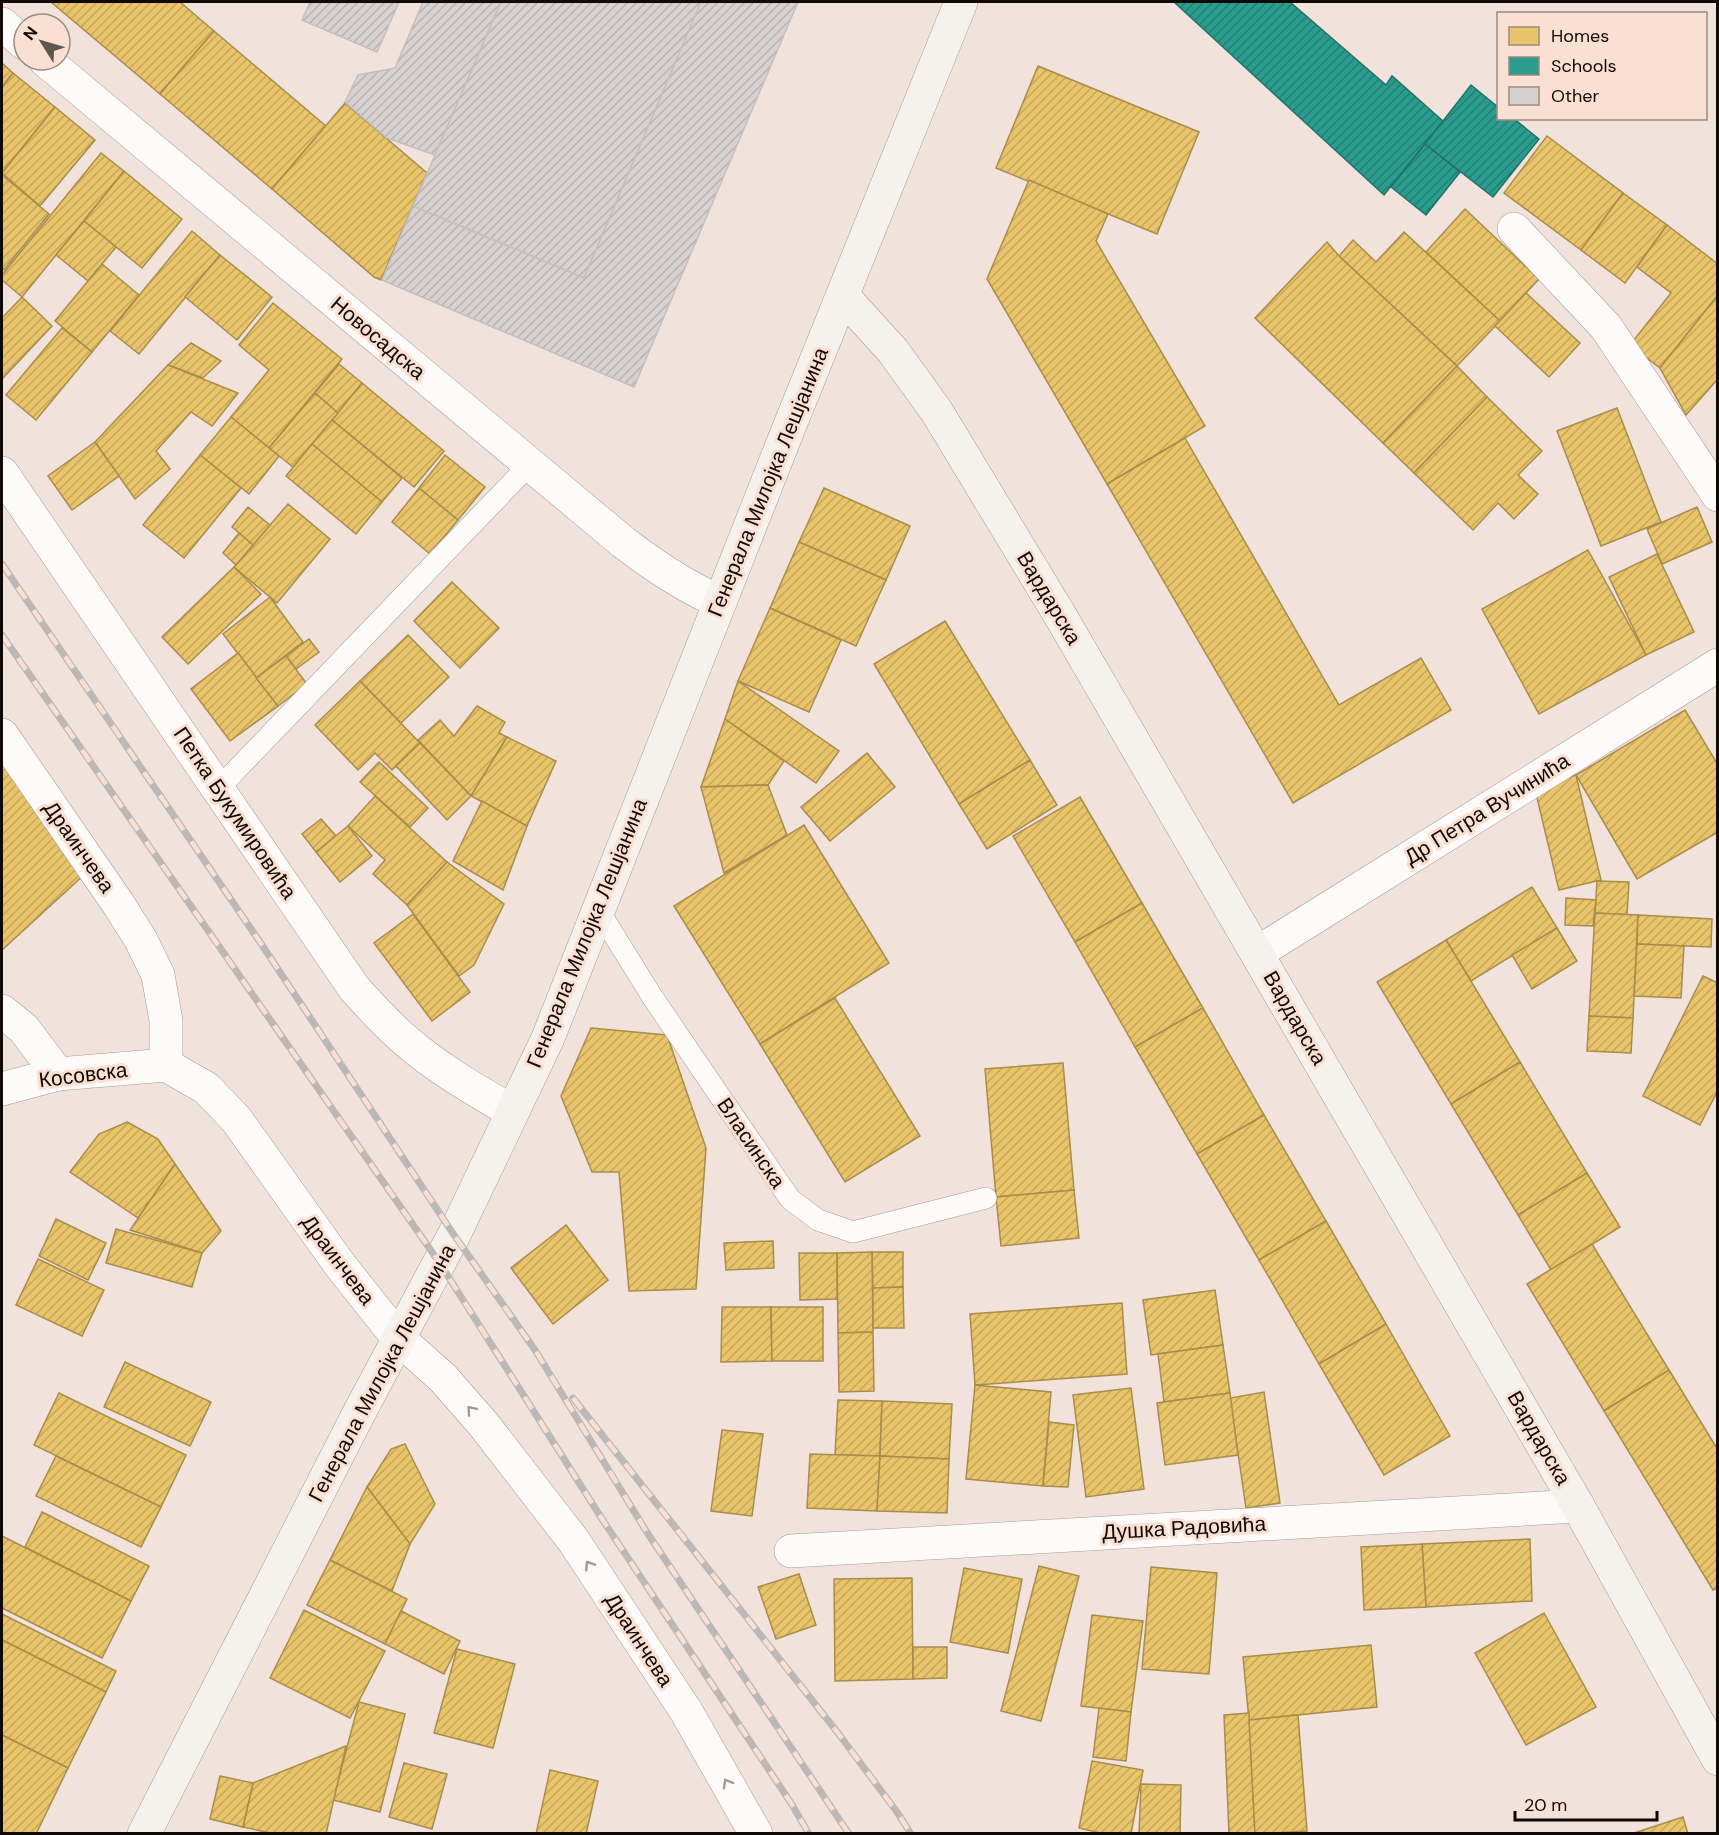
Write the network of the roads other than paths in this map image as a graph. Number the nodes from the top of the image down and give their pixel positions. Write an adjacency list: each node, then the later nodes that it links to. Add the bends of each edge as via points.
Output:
1 (961, 2): 4 (main road, Генерала Милојка Лешјанина)
2 (59, 72): 5 (street, Новосадска)
3 (1514, 229): 7 (street, via 1606,327)
4 (843, 296): 8 (main road, Генерала Милојка Лешјанина); 13 (main road, Вардарска, via 893,351 937,412)
5 (530, 464): 8 (street, Новосадска, via 656,567); 11 (lane)
6 (2, 473): 11 (street, Петка Букумировића)
7 (1718, 495)
8 (720, 602): 12 (main road, Генерала Милојка Лешјанина)
9 (1718, 665): 13 (street, Др Петра Вучинића)
10 (2, 735): 15 (street, Драинчева, via 141,940 158,975 166,1021)
11 (218, 789): 18 (street, Петка Букумировића, via 354,988 380,1017 457,1080)
12 (598, 911): 18 (main road, Генерала Милојка Лешјанина, via 548,1038); 19 (lane, Власинска, via 790,1199 818,1220 853,1232)
13 (1257, 953): 21 (main road, Вардарска)
14 (2, 1011): 16 (street, via 24,1029)
15 (166, 1065): 16 (street, Косовска); 20 (street, Драинчева, via 207,1088 236,1119 340,1265)
16 (58, 1074): 17 (street, Косовска)
17 (2, 1089)
18 (511, 1111): 20 (main road, Генерала Милојка Лешјанина, via 454,1235)
19 (986, 1198)
20 (398, 1338): 24 (main road, Генерала Милојка Лешјанина); 25 (street, Драинчева, one-way to 20, via 686,1711 573,1540 484,1425 442,1378)
21 (1578, 1506): 22 (street, Душка Радовића); 23 (main road, Вардарска)
22 (790, 1551)
23 (1718, 1759)
24 (144, 1833)
25 (756, 1833)

